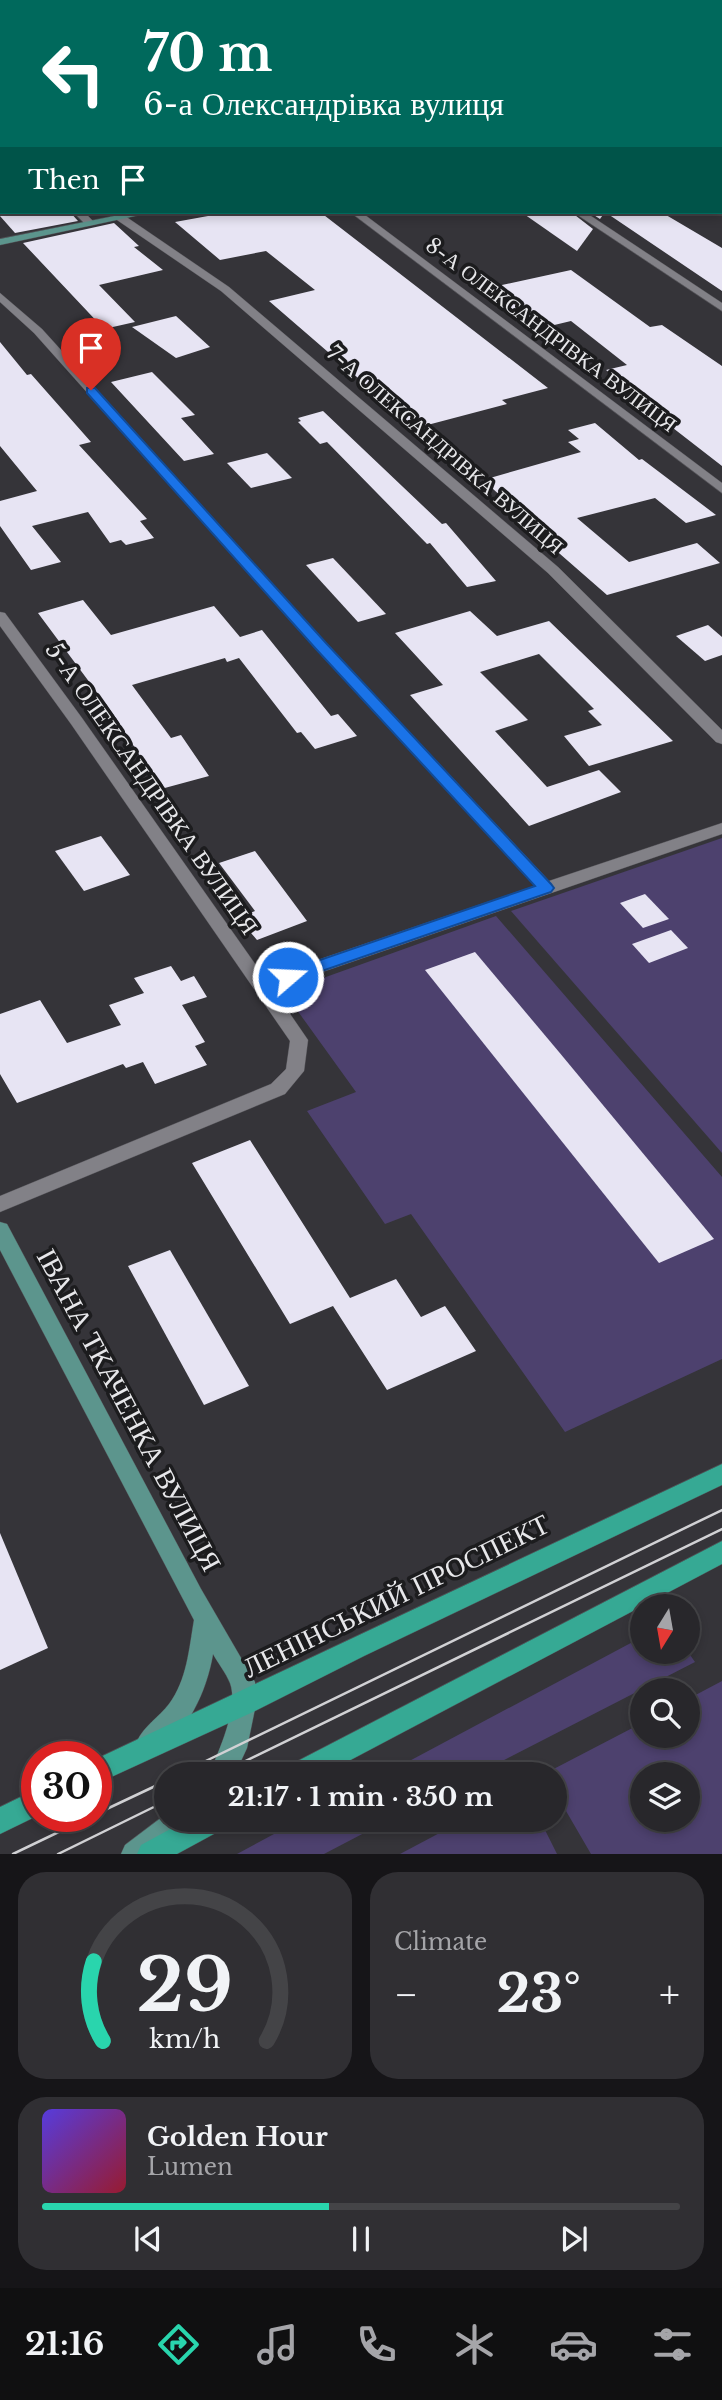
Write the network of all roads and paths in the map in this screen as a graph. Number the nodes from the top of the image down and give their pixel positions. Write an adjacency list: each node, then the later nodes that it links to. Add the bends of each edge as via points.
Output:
1 (80, 214): 6 (street)
2 (140, 214): 5 (main road)
3 (358, 214): 10 (street, 8-А ОЛЕКСАНДРІВКА ВУЛИЦЯ)
4 (581, 214): 9 (street)
5 (121, 218): 6 (main road); 12 (street, 7-А ОЛЕКСАНДРІВКА ВУЛИЦЯ, via 225,289 553,570)
6 (91, 224): 7 (main road)
7 (0, 242)
8 (0, 296): 14 (street, via 38,331)
9 (722, 308)
10 (722, 489)
11 (0, 616): 15 (street, 5-А ОЛЕКСАНДРІВКА ВУЛИЦЯ)
12 (722, 739)
13 (722, 828): 14 (street)
14 (546, 888): 15 (street)
15 (261, 986): 16 (street, 5-А ОЛЕКСАНДРІВКА ВУЛИЦЯ, via 299,1040 295,1071 278,1089)
16 (0, 1204)
17 (0, 1230): 20 (main road, ІВАНА ТКАЧЕНКА ВУЛИЦЯ)
18 (722, 1474): 21 (main road, ЛЕНІНСЬКИЙ ПРОСПЕКТ)
19 (722, 1552): 24 (main road)
20 (206, 1618): 21 (main road, ІВАНА ТКАЧЕНКА ВУЛИЦЯ, via 243,1682); 22 (main road, via 192,1694 171,1723)
21 (244, 1704): 22 (main road, ЛЕНІНСЬКИЙ ПРОСПЕКТ); 23 (main road)
22 (137, 1752): 25 (main road, ЛЕНІНСЬКИЙ ПРОСПЕКТ)
23 (228, 1762)
24 (322, 1762)
25 (112, 1764)
26 (21, 1810): 27 (main road)
27 (0, 1821)
28 (164, 1832): 30 (main road)
29 (191, 1832): 31 (main road)
30 (134, 1854)
31 (150, 1854)

